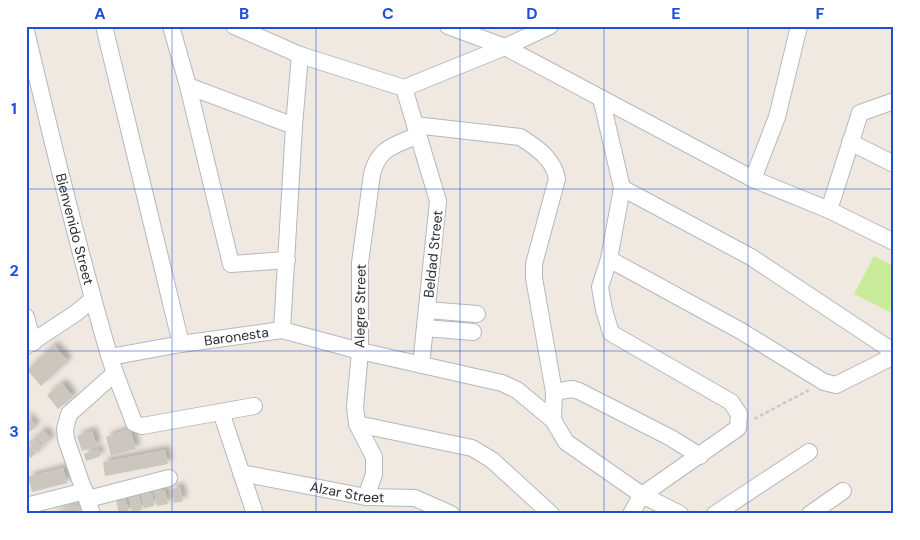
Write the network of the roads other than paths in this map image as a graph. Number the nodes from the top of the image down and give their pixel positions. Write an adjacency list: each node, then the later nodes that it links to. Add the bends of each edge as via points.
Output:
1 (104, 26): 31 (street)
2 (171, 26): 10 (street)
3 (234, 26): 9 (street)
4 (448, 26): 8 (street)
5 (550, 26): 8 (street)
6 (799, 26): 18 (street, via 777,117)
7 (26, 31): 24 (street, Bienvenido Street)
8 (505, 47): 11 (street); 12 (street)
9 (300, 55): 11 (street); 14 (street)
10 (188, 86): 14 (street); 23 (street, via 231,264)
11 (404, 88): 15 (street, Beldad Street)
12 (600, 98): 18 (street); 19 (street)
13 (894, 101): 16 (street, via 860,112)
14 (294, 126): 23 (street)
15 (417, 130): 25 (street, Beldad Street, via 438,201); 33 (street, Alegre Street, via 382,153 375,162 360,263); 39 (street, via 520,137 555,168 557,179 534,264)
16 (850, 142): 17 (street); 20 (street)
17 (894, 164)
18 (753, 179): 20 (street)
19 (622, 188): 22 (street); 34 (street, via 751,257)
20 (829, 210): 21 (street)
21 (894, 242)
22 (609, 259): 35 (street, via 741,331 824,382 836,385); 45 (street, via 600,287 611,333 731,402 738,414 738,428)
23 (287, 260): 29 (street)
24 (93, 299): 32 (street); 36 (street, Bienvenido Street)
25 (427, 310): 26 (street); 28 (street, Beldad Street)
26 (477, 314)
27 (26, 317): 32 (street)
28 (426, 328): 30 (street); 37 (street, Beldad Street)
29 (282, 330): 31 (street, Baronesta); 33 (street, Baronesta)
30 (474, 332)
31 (181, 344): 36 (street, Baronesta)
32 (29, 345)
33 (360, 351): 37 (street, Baronesta); 43 (street, Alegre Street, via 355,407)
34 (894, 352)
35 (894, 356)
36 (110, 357): 38 (street, Bienvenido Street)
37 (421, 365): 42 (street, Baronesta, via 502,382 517,390)
38 (115, 374): 41 (street, Bienvenido Street, via 134,423 142,426); 51 (street, via 69,414 65,429)
39 (554, 392): 42 (street); 45 (street, via 579,391)
40 (254, 406): 41 (street)
41 (221, 412): 46 (street)
42 (553, 420): 49 (street, via 566,442)
43 (357, 424): 50 (street, Alegre Street, via 374,457 374,474); 55 (street, via 472,448 492,460)
44 (809, 452): 58 (street)
45 (700, 456): 49 (street)
46 (241, 474): 50 (street, Alzar Street); 53 (street)
47 (169, 478): 51 (street)
48 (843, 491): 59 (street)
49 (642, 495): 56 (street); 57 (street)
50 (366, 497): 54 (street, Alzar Street, via 415,498)
51 (88, 501): 52 (street)
52 (26, 506)
53 (255, 514)
54 (451, 514)
55 (551, 514)
56 (630, 514)
57 (680, 514)
58 (715, 514)
59 (810, 514)

